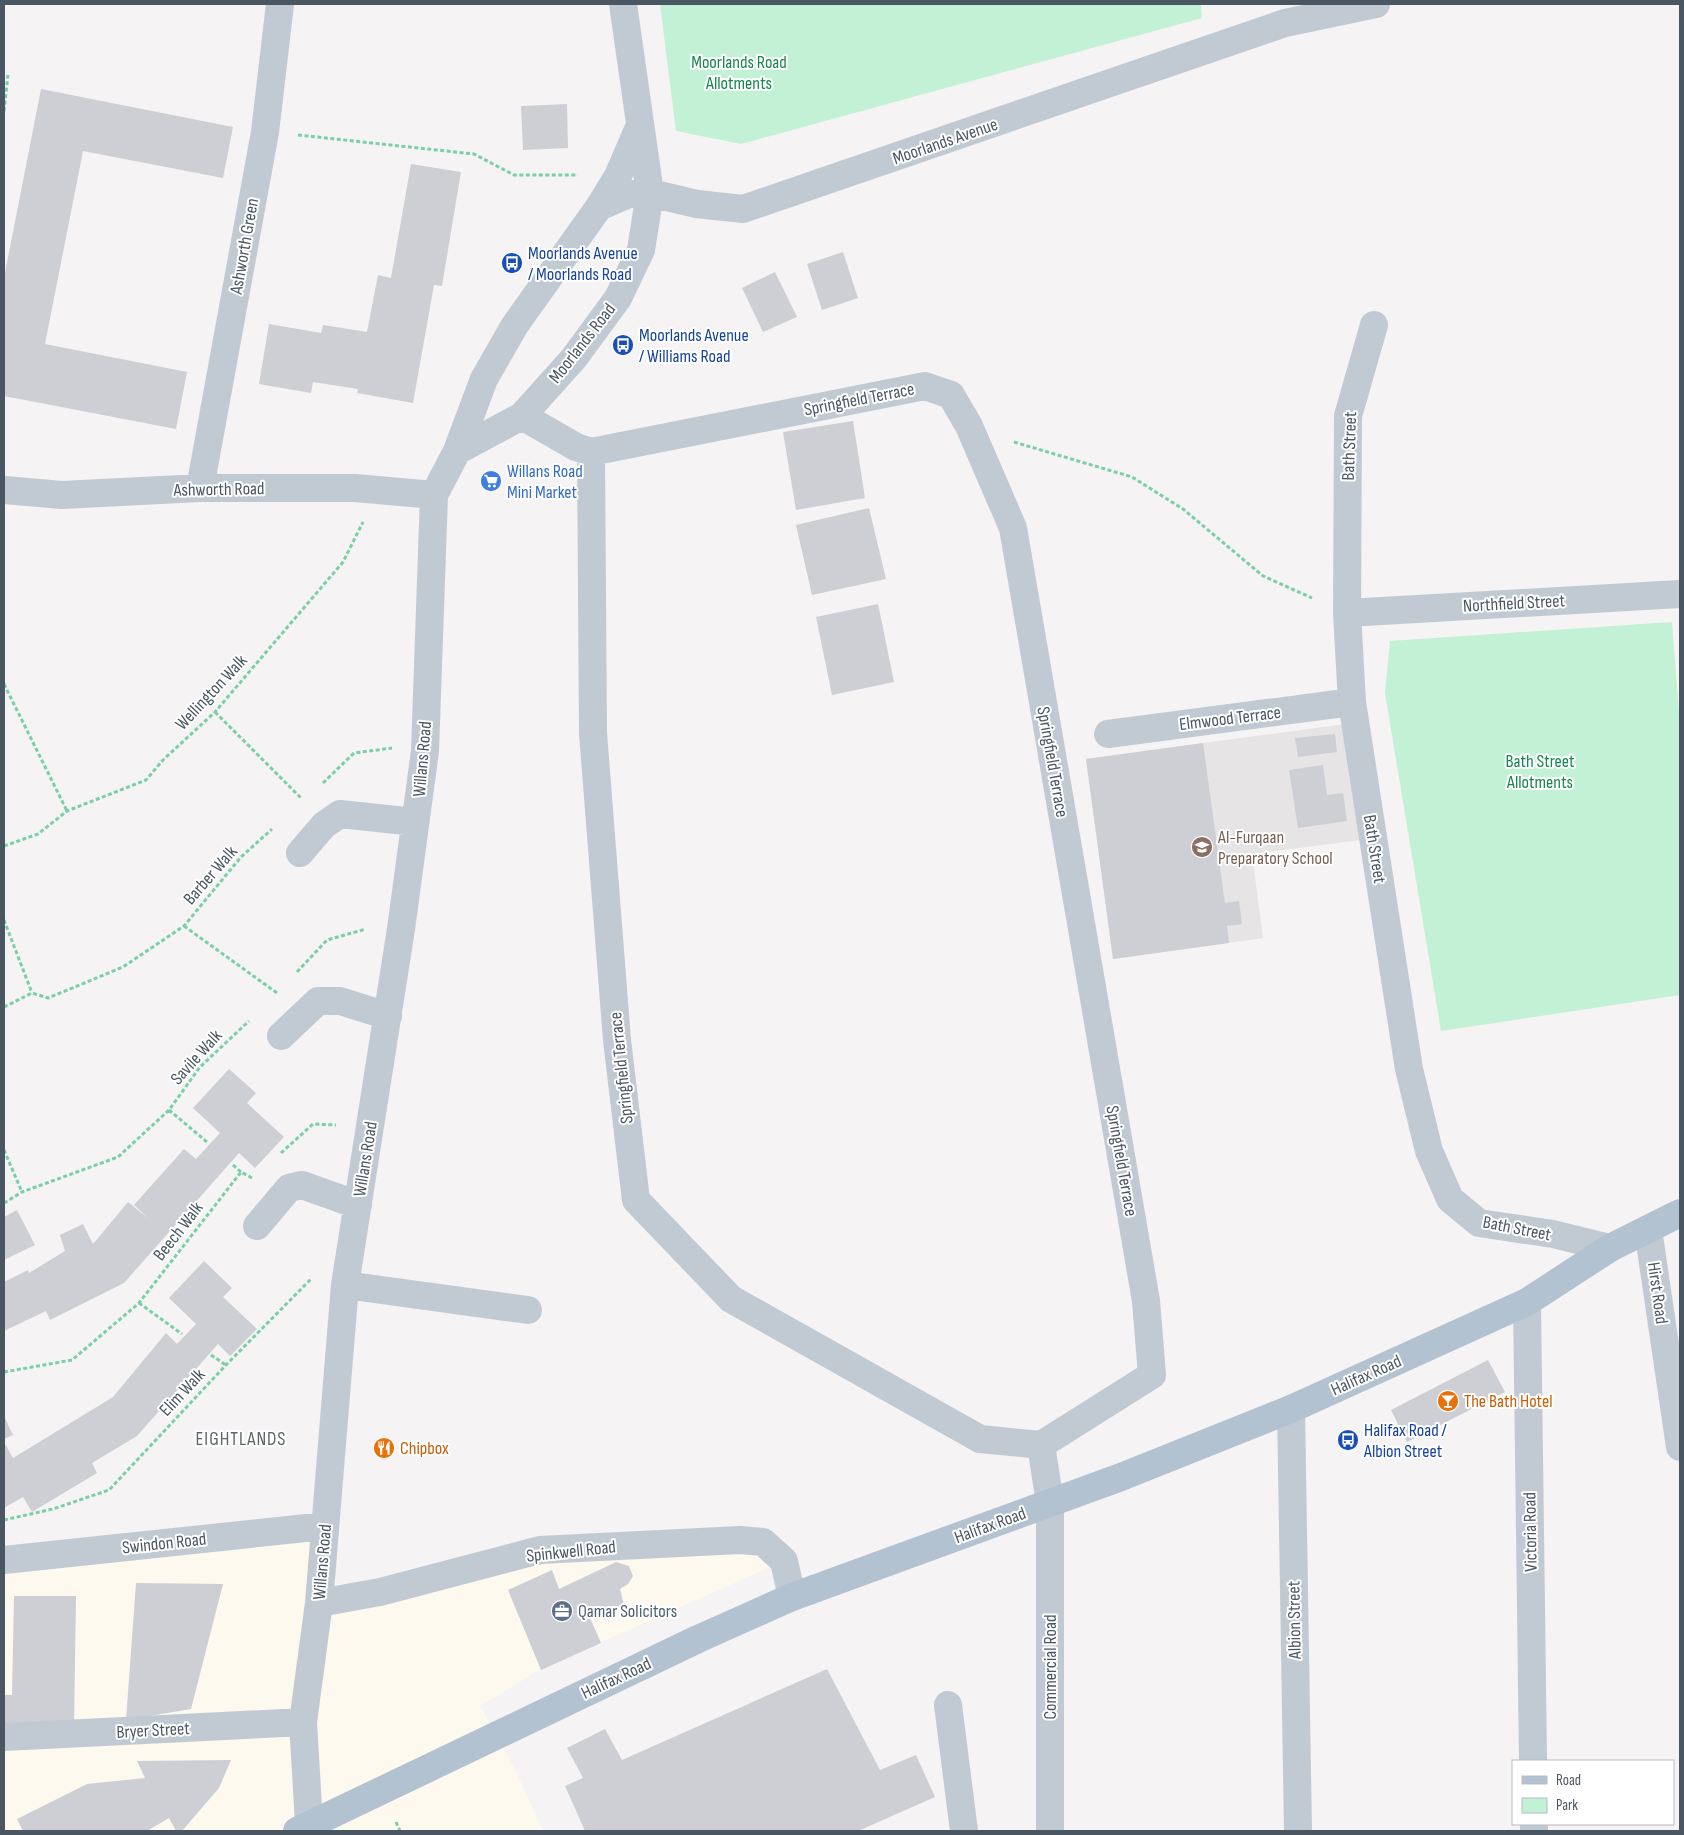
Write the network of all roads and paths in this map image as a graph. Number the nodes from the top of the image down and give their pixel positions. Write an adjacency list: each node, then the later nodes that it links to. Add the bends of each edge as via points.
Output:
1 (280, 4): 8 (street, Ashworth Green)
2 (623, 4): 7 (street, Moorlands Road)
3 (1376, 4): 4 (street, Moorlands Avenue)
4 (1284, 14): 10 (street, Moorlands Avenue, via 1236,41 743,210)
5 (5, 75): 6 (path)
6 (4, 111)
7 (640, 125): 9 (street); 10 (street, Moorlands Road)
8 (265, 132): 9 (path, via 474,154 514,175); 16 (street, Ashworth Green)
9 (618, 176): 11 (street)
10 (650, 193): 11 (street, via 629,194); 13 (street, Moorlands Road, via 641,250 618,298 574,358)
11 (599, 207): 14 (street, via 515,325 484,379)
12 (1374, 325): 21 (street, Bath Street, via 1348,416)
13 (522, 416): 14 (street, Moorlands Road); 15 (street, via 576,448)
14 (457, 451): 19 (street)
15 (591, 452): 71 (street, Springfield Terrace, via 593,732 617,1040 636,1200 731,1299 980,1439); 71 (street, Springfield Terrace, via 925,386 951,395 969,426 1013,528 1146,1301 1152,1376)
16 (200, 488): 17 (street, Ashworth Road); 18 (street, Ashworth Road, via 62,494)
17 (355, 488): 19 (street, Ashworth Road); 24 (path, Wellington Walk, via 365,519 343,562)
18 (4, 490)
19 (434, 495): 26 (street, Willans Road)
20 (1680, 594): 21 (street, Northfield Street)
21 (1348, 613): 23 (street, Bath Street)
22 (4, 684): 29 (path)
23 (1352, 702): 25 (street, Elmwood Terrace); 60 (street, Bath Street, via 1409,1069 1429,1151 1450,1199 1479,1223 1552,1234)
24 (216, 712): 28 (path, via 304,801); 29 (path, Wellington Walk, via 162,760 146,780)
25 (1108, 734)
26 (425, 751): 27 (path, via 390,748 354,753); 30 (street, Willans Road)
27 (319, 787)
28 (297, 807)
29 (67, 811): 32 (path, Wellington Walk, via 38,834)
30 (415, 822): 33 (street, via 340,814 324,825); 36 (street, Willans Road)
31 (276, 826): 35 (path, Barber Walk, via 240,857)
32 (4, 846)
33 (300, 853)
34 (4, 920): 39 (path)
35 (184, 926): 39 (path, Barber Walk, via 123,967 48,998); 40 (path)
36 (402, 929): 37 (path, via 367,929 327,940); 44 (street, Willans Road)
37 (296, 974)
38 (284, 987): 40 (path)
39 (32, 993): 42 (path)
40 (277, 994): 41 (path)
41 (270, 1000)
42 (4, 1007)
43 (256, 1014): 46 (path, Savile Walk, via 200,1067)
44 (388, 1016): 45 (street, via 340,1001 318,1001); 47 (street, Willans Road)
45 (281, 1036)
46 (169, 1110): 48 (path); 54 (path, Savile Walk, via 118,1157)
47 (371, 1128): 50 (path, via 313,1124); 56 (street, Willans Road)
48 (207, 1142)
49 (4, 1150): 54 (path)
50 (278, 1155)
51 (233, 1165): 52 (path)
52 (241, 1172): 53 (path, via 251,1179); 64 (path, Beech Walk)
53 (258, 1173)
54 (22, 1192): 55 (path, Savile Walk)
55 (4, 1203)
56 (358, 1206): 58 (street, via 302,1185 289,1188); 62 (street, Willans Road)
57 (1680, 1213): 59 (main road, Halifax Road)
58 (257, 1226)
59 (1648, 1229): 60 (main road, Halifax Road); 72 (street, Hirst Road)
60 (1610, 1248): 63 (main road, Halifax Road)
61 (313, 1276): 68 (path, Elim Walk)
62 (346, 1286): 65 (street); 75 (street, Willans Road)
63 (1527, 1302): 70 (main road, Halifax Road); 82 (street, Victoria Road)
64 (139, 1303): 66 (path); 69 (path, Beech Walk, via 72,1360)
65 (528, 1310)
66 (182, 1334)
67 (211, 1355): 68 (path)
68 (226, 1365): 74 (path, Elim Walk, via 109,1490 53,1509)
69 (4, 1372)
70 (1291, 1409): 73 (main road, Halifax Road); 86 (street, Albion Street)
71 (1041, 1446): 73 (street)
72 (1680, 1447)
73 (1050, 1503): 77 (main road, Halifax Road); 85 (street, Commercial Road)
74 (4, 1520)
75 (325, 1526): 76 (street, Swindon Road); 78 (street, Willans Road)
76 (4, 1560)
77 (792, 1597): 78 (street, Spinkwell Road, via 784,1561 763,1542 740,1540 540,1550 380,1592); 83 (main road, Halifax Road)
78 (319, 1603): 80 (street, Willans Road)
79 (948, 1705): 84 (street)
80 (303, 1722): 81 (street, Bryer Street); 83 (street, Willans Road)
81 (4, 1737)
82 (1533, 1760)
83 (303, 1828)
84 (964, 1831)
85 (1050, 1831)
86 (1298, 1831)

